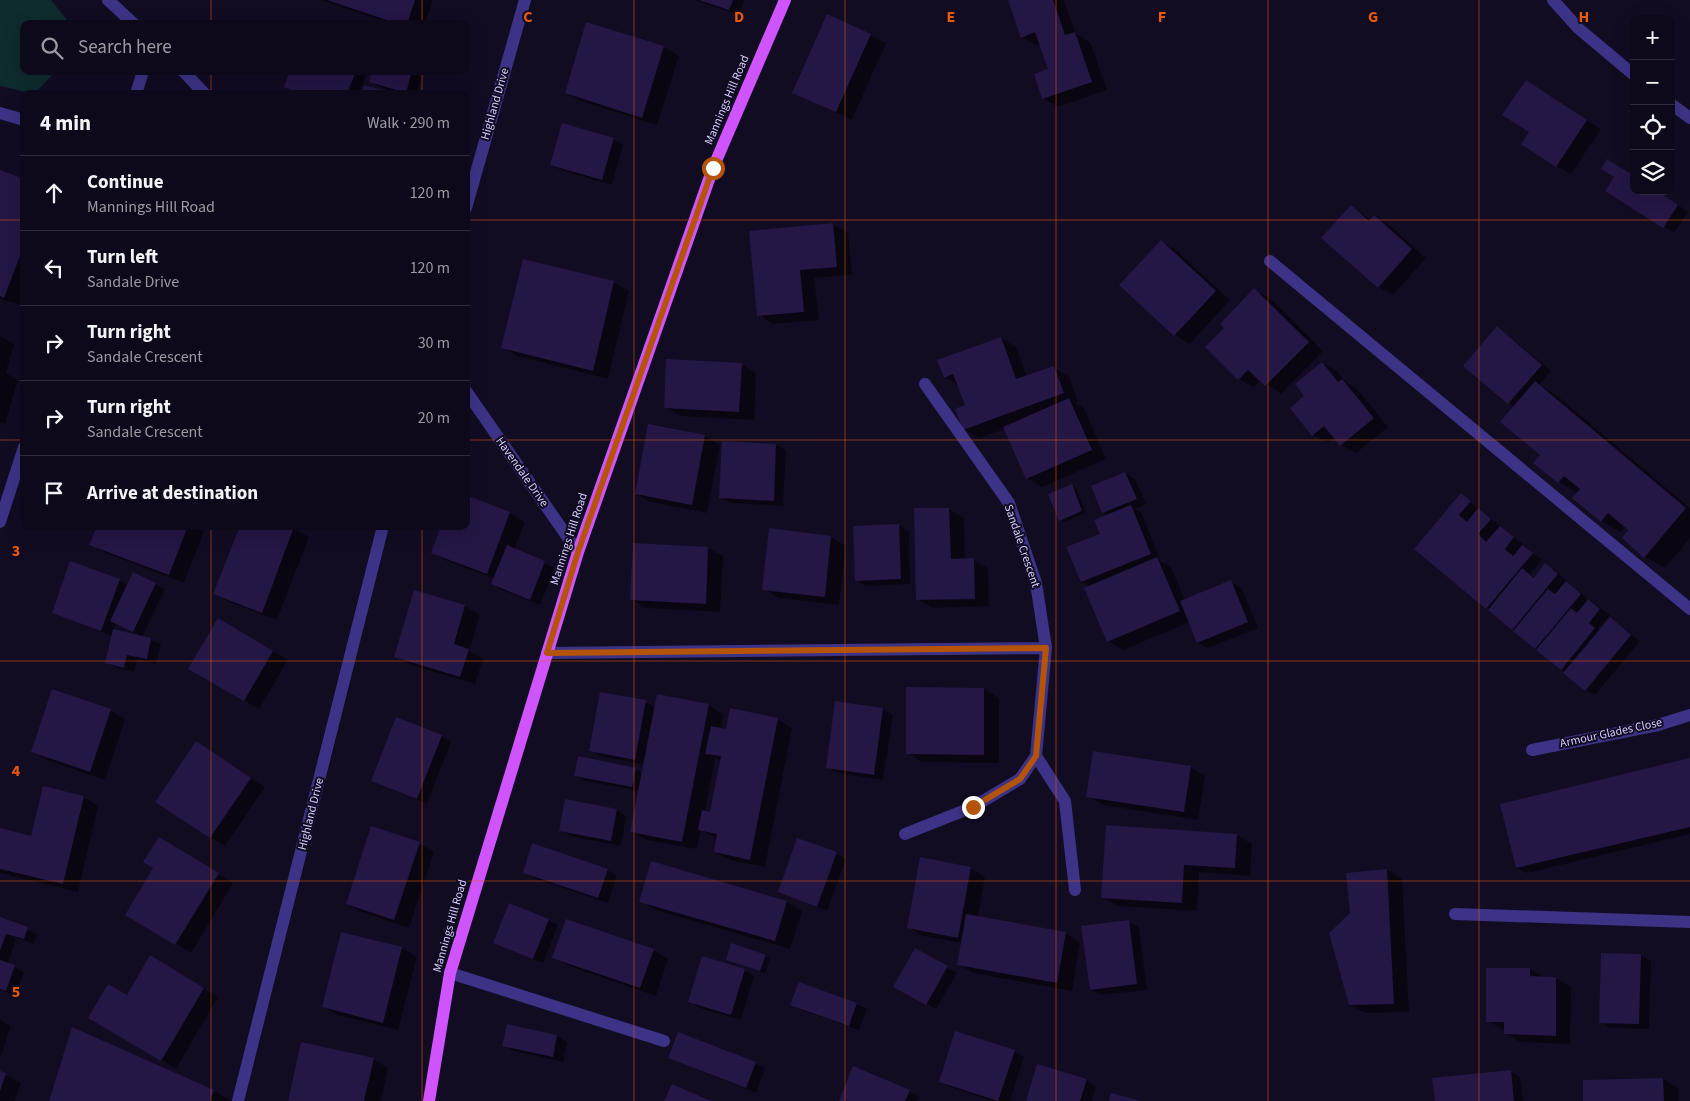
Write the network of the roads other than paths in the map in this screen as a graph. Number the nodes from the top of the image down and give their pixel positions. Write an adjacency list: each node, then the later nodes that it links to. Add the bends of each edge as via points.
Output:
1 (108, 0): 5 (street)
2 (525, 0): 15 (street, Highland Drive)
3 (785, 0): 22 (main road, Mannings Hill Road, via 713,168)
4 (1553, 0): 6 (street, via 1578,28)
5 (130, 20)
6 (1630, 72)
7 (142, 75): 9 (street)
8 (186, 75): 10 (street)
9 (137, 90)
10 (201, 90)
11 (1672, 105): 13 (street)
12 (0, 113): 14 (street)
13 (1690, 118)
14 (20, 119)
15 (470, 194)
16 (1270, 261): 23 (street)
17 (925, 384): 24 (street, Sandale Crescent, via 1009,503 1036,583)
18 (470, 398): 22 (street, Havendale Drive)
19 (20, 460): 20 (street)
20 (0, 522)
21 (382, 530): 35 (street, Highland Drive)
22 (578, 552): 25 (main road, Mannings Hill Road)
23 (1690, 609)
24 (1046, 648): 25 (street); 28 (street, Sandale Crescent)
25 (547, 653): 33 (main road, Mannings Hill Road)
26 (1690, 715): 27 (street, Armour Glades Close, via 1658,725)
27 (1532, 750)
28 (1036, 756): 29 (street, Sandale Crescent, via 1020,779 981,802); 30 (street, via 1065,802)
29 (905, 834)
30 (1075, 890)
31 (1455, 914): 32 (street)
32 (1690, 922)
33 (450, 973): 34 (street); 36 (main road, Mannings Hill Road)
34 (664, 1041)
35 (238, 1101)
36 (429, 1101)

